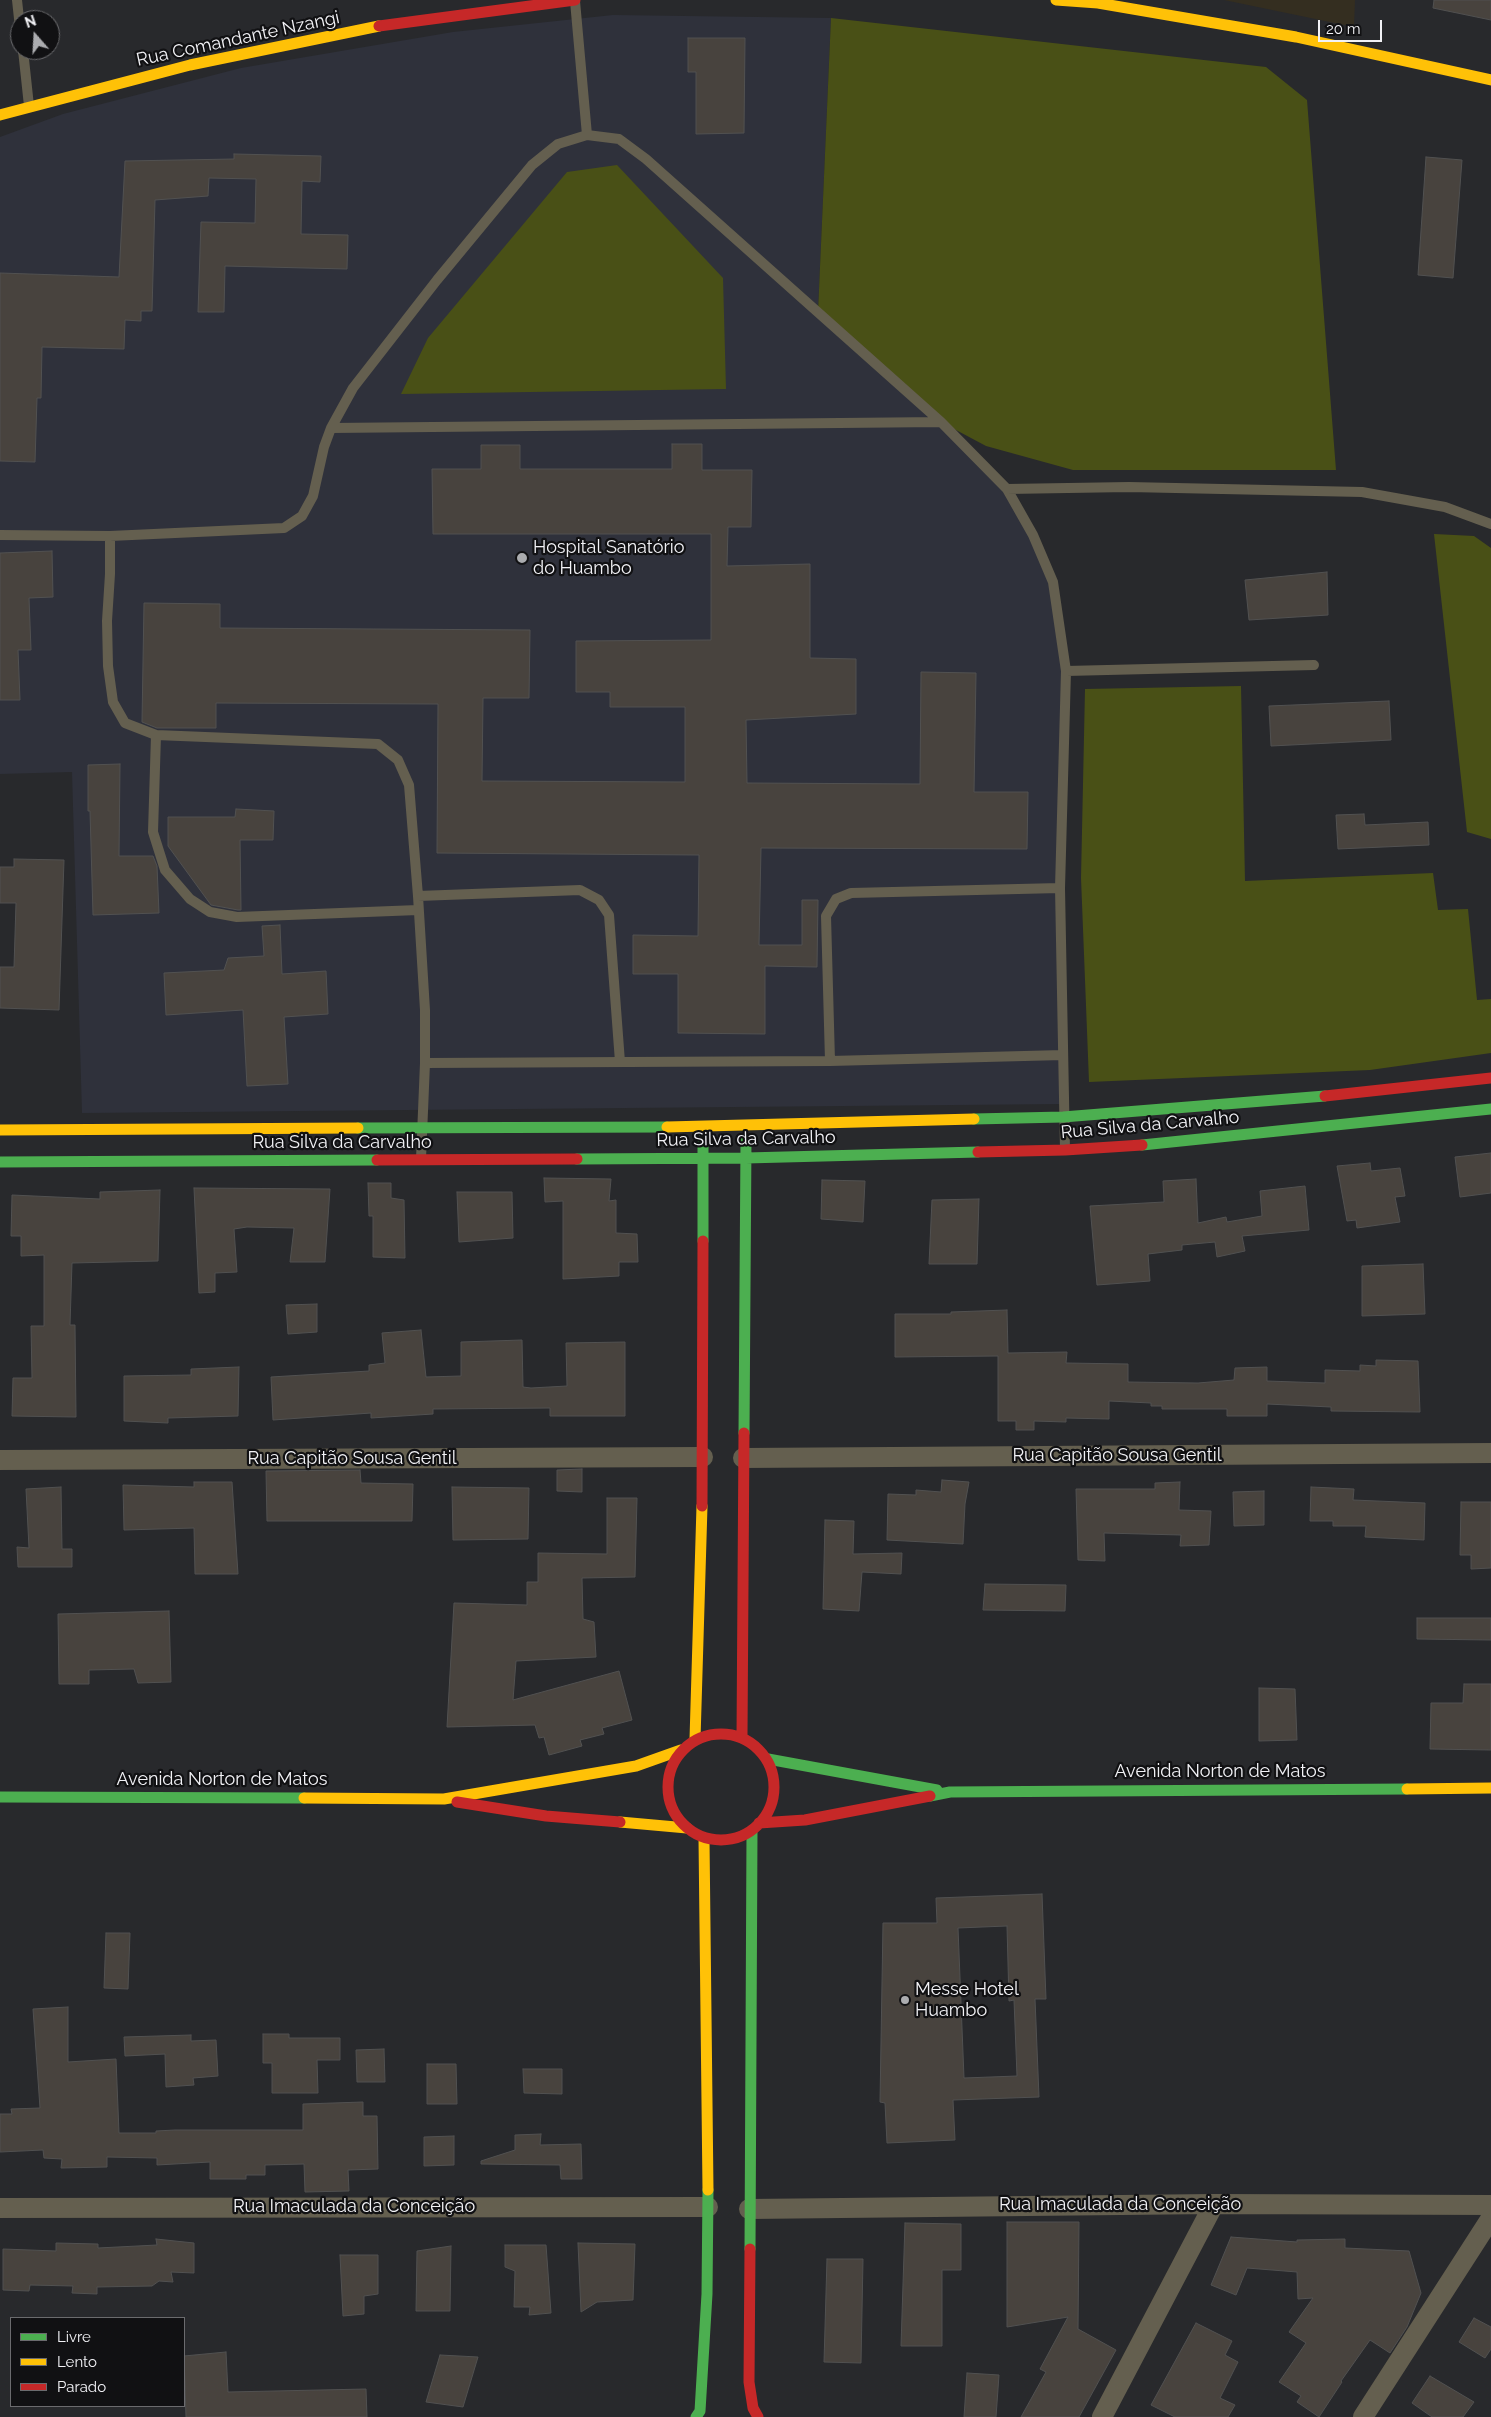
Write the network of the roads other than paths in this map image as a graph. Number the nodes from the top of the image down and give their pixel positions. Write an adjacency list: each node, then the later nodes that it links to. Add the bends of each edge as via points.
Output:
1 (575, 0): 5 (street, Rua Comandante Nzangi, via 375,27 190,65); 7 (lane)
2 (1056, 0): 4 (street, via 1098,3 1296,37)
3 (24, 60): 5 (lane)
4 (1491, 80)
5 (29, 107): 6 (street, Rua Comandante Nzangi)
6 (0, 115)
7 (587, 135): 8 (lane, via 619,139 646,159); 9 (lane, via 558,144 532,165 353,388)
8 (941, 422): 9 (lane); 10 (lane)
9 (331, 428): 13 (lane, via 313,496 302,516 284,528)
10 (1007, 489): 11 (lane, via 1130,487 1362,492 1445,507); 15 (lane, via 1033,535 1053,582)
11 (1491, 524)
12 (0, 534): 13 (lane)
13 (110, 536): 16 (lane, via 108,648 113,702 125,722)
14 (1314, 665): 15 (lane)
15 (1066, 671): 17 (lane)
16 (156, 735): 18 (lane, via 378,744 398,760 408,785); 19 (lane, via 153,832 165,870 190,899 210,912 237,917)
17 (1060, 888): 20 (lane); 21 (lane, via 851,892 836,899 826,916)
18 (418, 896): 19 (lane); 22 (lane, via 580,890 599,900 609,915)
19 (418, 910): 23 (lane)
20 (1064, 1055): 21 (lane); 28 (lane)
21 (830, 1061): 22 (lane)
22 (620, 1062): 23 (lane)
23 (425, 1063): 32 (lane)
24 (1491, 1078): 25 (street, Rua Silva da Carvalho)
25 (1370, 1100): 27 (street, Rua Silva da Carvalho); 29 (street)
26 (1491, 1109): 29 (street, Rua Silva da Carvalho)
27 (1190, 1116): 28 (street, Rua Silva da Carvalho); 35 (street)
28 (1063, 1117): 30 (street, Rua Silva da Carvalho); 36 (lane)
29 (1371, 1122): 35 (street, Rua Silva da Carvalho)
30 (746, 1126): 31 (street, Rua Silva da Carvalho); 38 (street)
31 (703, 1128): 32 (street, Rua Silva da Carvalho); 37 (street)
32 (422, 1129): 34 (street, Rua Silva da Carvalho); 39 (lane)
33 (0, 1130): 34 (street, Rua Silva da Carvalho)
34 (36, 1138): 41 (street)
35 (1190, 1141): 36 (street, Rua Silva da Carvalho)
36 (1065, 1150): 38 (street, Rua Silva da Carvalho)
37 (703, 1158): 38 (street, Rua Silva da Carvalho); 39 (street, Rua Silva da Carvalho); 43 (street)
38 (746, 1158): 44 (street)
39 (421, 1161): 41 (street, Rua Silva da Carvalho, via 254,1156)
40 (0, 1162): 41 (street, Rua Silva da Carvalho)
41 (36, 1162)
42 (1491, 1452): 44 (street, Rua Capitão Sousa Gentil)
43 (703, 1458): 45 (street, Rua Capitão Sousa Gentil); 47 (street)
44 (744, 1458): 46 (street)
45 (0, 1460)
46 (742, 1737): 47 (street, via 726,1733); 49 (street)
47 (695, 1739): 48 (street)
48 (681, 1750): 53 (street, Avenida Norton de Matos, via 636,1766); 54 (street, via 670,1768 667,1790 673,1811)
49 (768, 1759): 51 (street, Avenida Norton de Matos); 55 (street, via 773,1772 773,1800 768,1813)
50 (1491, 1788): 51 (street, Avenida Norton de Matos)
51 (950, 1792): 55 (street, Avenida Norton de Matos)
52 (0, 1797): 53 (street, Avenida Norton de Matos)
53 (444, 1799): 54 (street, Avenida Norton de Matos, via 546,1816)
54 (687, 1828): 56 (street)
55 (755, 1828): 56 (street, via 726,1840); 61 (street)
56 (704, 1839): 59 (street)
57 (1214, 2204): 58 (street, Rua Imaculada da Conceição); 61 (street, Rua Imaculada da Conceição); 65 (street)
58 (1491, 2205)
59 (708, 2207): 60 (street, Rua Imaculada da Conceição); 63 (street, via 707,2294 700,2411)
60 (0, 2208)
61 (749, 2209): 64 (street, via 749,2382)
62 (1491, 2218): 66 (street)
63 (696, 2417)
64 (758, 2417)
65 (1102, 2417)
66 (1363, 2417)

